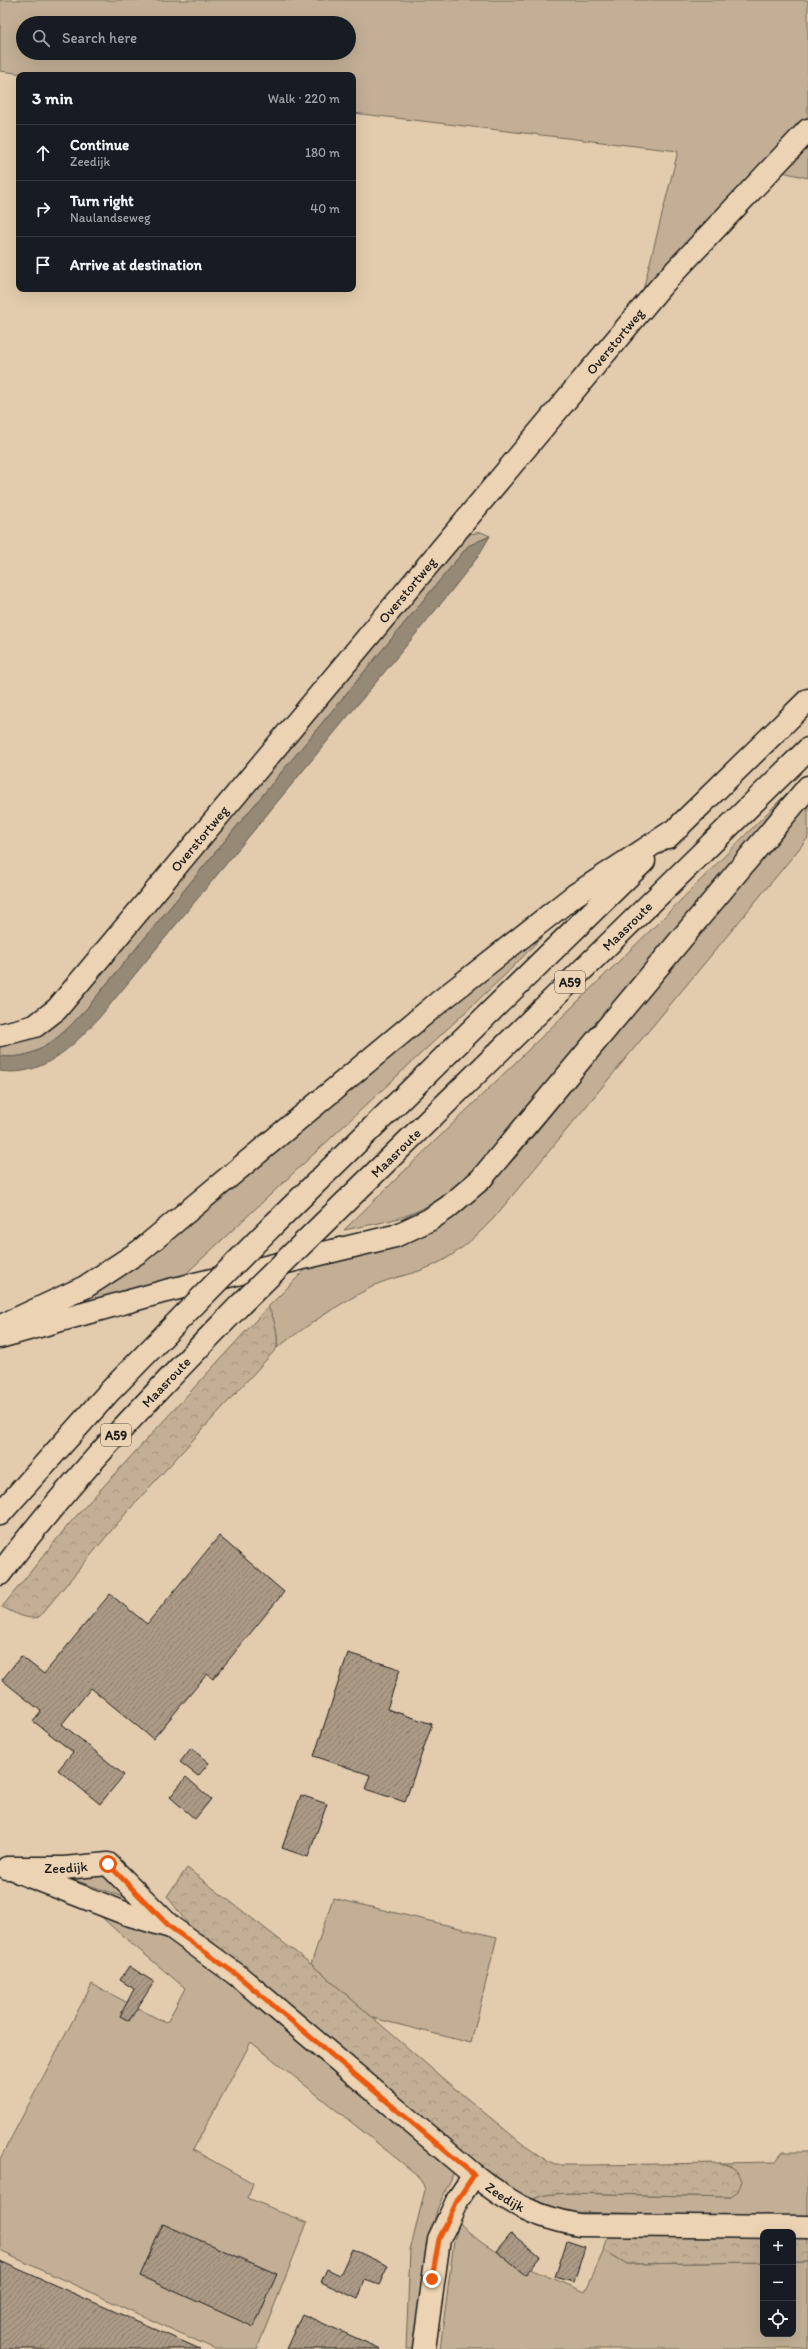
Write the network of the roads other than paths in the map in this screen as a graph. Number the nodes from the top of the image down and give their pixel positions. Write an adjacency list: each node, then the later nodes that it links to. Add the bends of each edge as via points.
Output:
1 (808, 130): 6 (main road, Overstortweg, via 662,284 57,1009 35,1026)
2 (808, 700): 5 (main road, A59)
3 (808, 749): 10 (main road, Maasroute / A59, bridge, via 241,1304 136,1413 70,1488)
4 (808, 786): 8 (main road, via 481,1179 447,1208 411,1229 375,1242 166,1291)
5 (679, 827): 7 (main road, A59, via 568,900 439,1002 140,1251 85,1288); 9 (main road, A59, bridge, via 185,1314 110,1391)
6 (0, 1035)
7 (0, 1326)
8 (0, 1337)
9 (0, 1514)
10 (0, 1574)
11 (3, 1867): 12 (main road, Zeedijk, via 127,1914); 12 (main road, Zeedijk, via 64,1868 108,1864)
12 (170, 1927): 13 (main road, Zeedijk, via 237,1975)
13 (474, 2175): 14 (main road, Zeedijk, via 529,2213 579,2225); 15 (main road, via 458,2199 439,2239)
14 (808, 2227)
15 (424, 2349)

